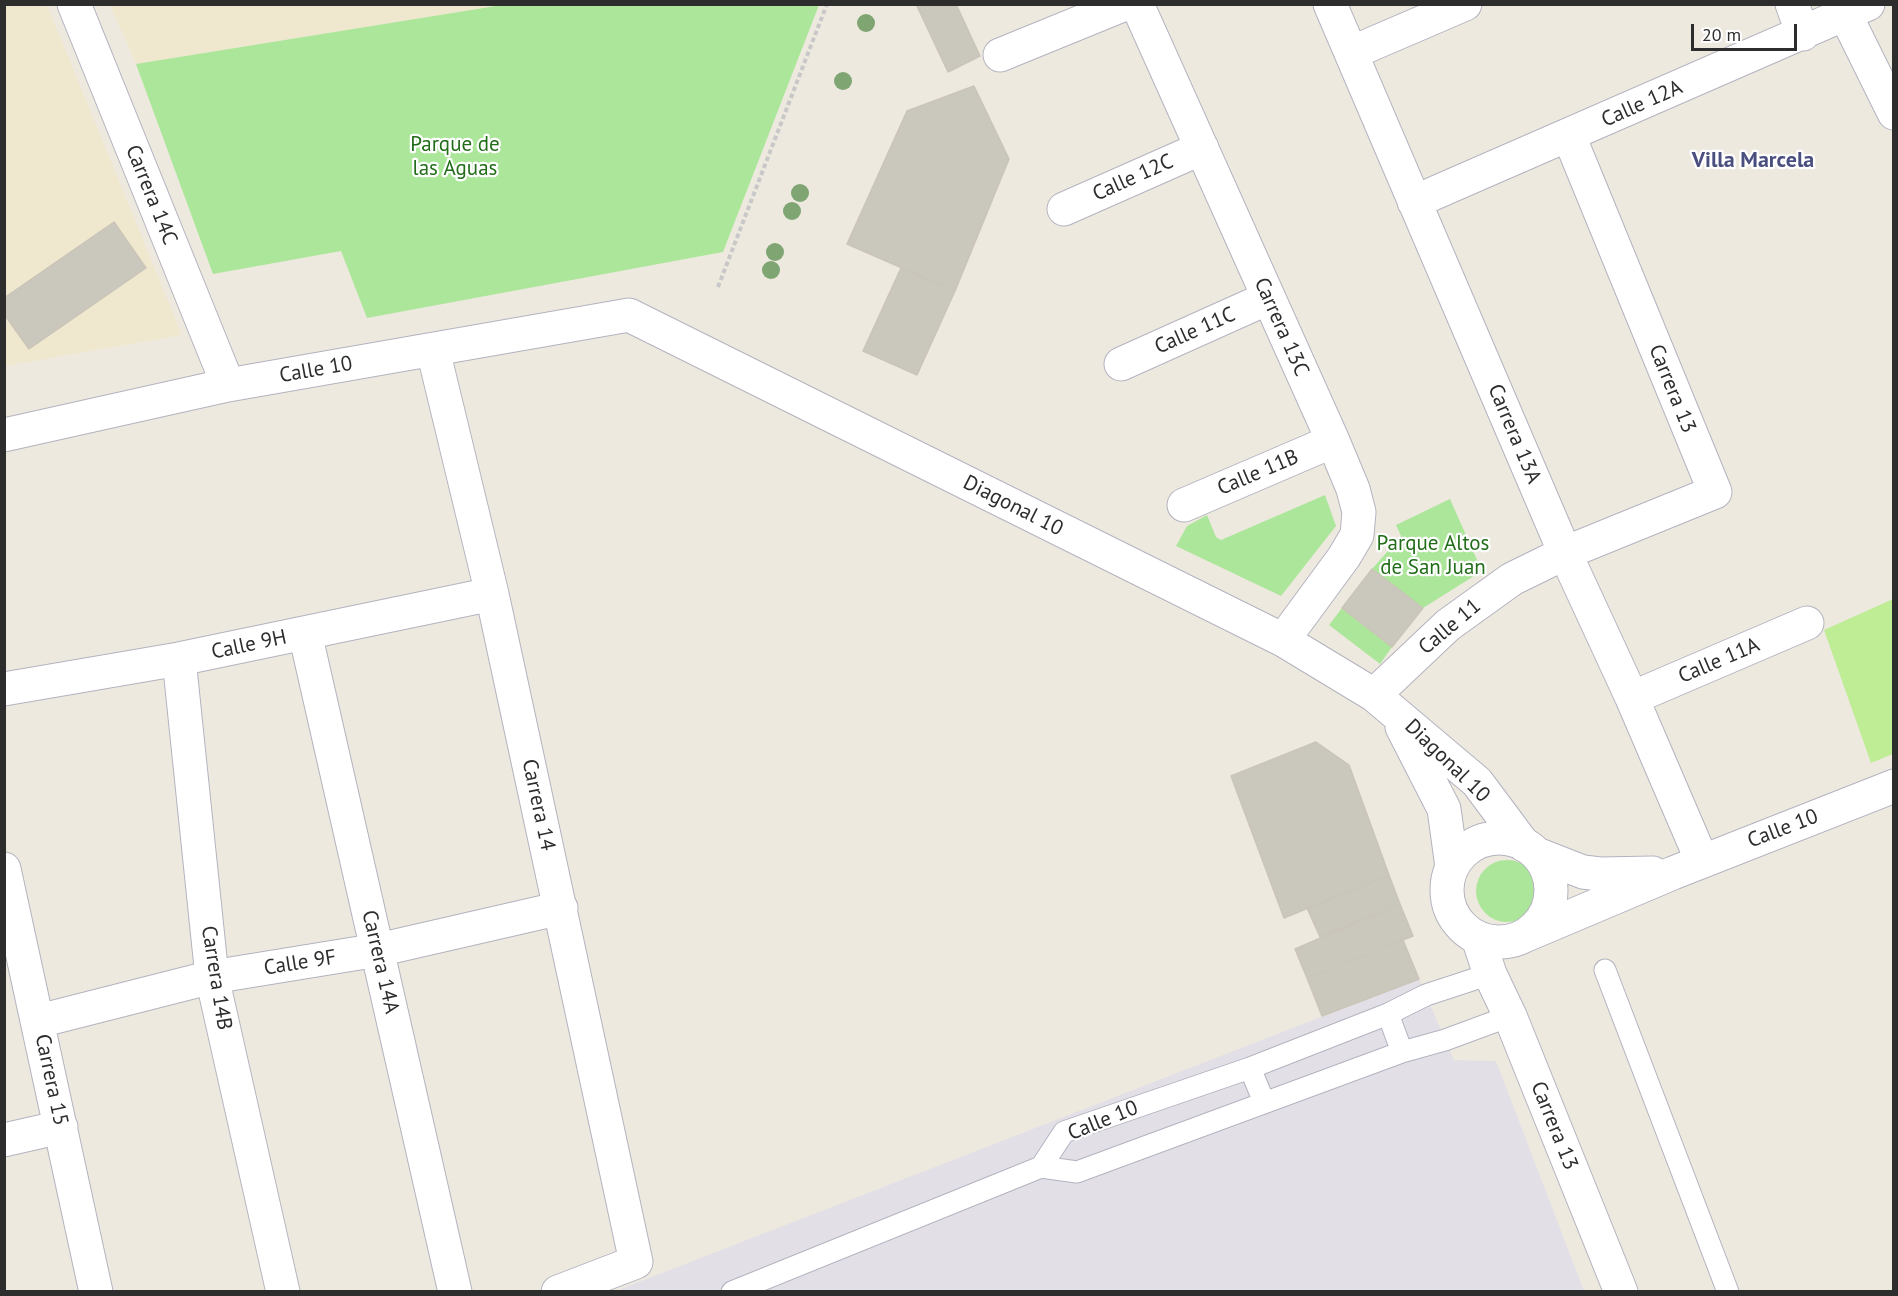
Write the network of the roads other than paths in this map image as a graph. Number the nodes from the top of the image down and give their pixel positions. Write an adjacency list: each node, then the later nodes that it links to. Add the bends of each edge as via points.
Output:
1 (74, 4): 19 (street, Carrera 14C)
2 (1125, 4): 9 (street)
3 (1137, 4): 12 (street, Carrera 13C)
4 (1330, 4): 8 (street, Carrera 13A)
5 (1465, 4): 8 (street)
6 (1856, 9): 7 (street, Calle 12A); 10 (street)
7 (1797, 19): 11 (street, Calle 12A)
8 (1351, 53): 13 (street, Carrera 13A)
9 (1000, 55)
10 (1893, 113)
11 (1569, 136): 13 (street, Calle 12A); 23 (street, Carrera 13, via 1715,492)
12 (1202, 148): 14 (street, Calle 12C); 15 (street, Carrera 13C)
13 (1414, 202): 23 (street, Carrera 13A)
14 (1064, 209)
15 (1268, 298): 18 (street, Calle 11C); 21 (street, Carrera 13C)
16 (630, 315): 17 (street, Calle 10); 27 (street, Diagonal 10)
17 (433, 350): 19 (street, Calle 10); 24 (street, Carrera 14)
18 (1121, 364)
19 (228, 385): 20 (street, Calle 10)
20 (4, 435)
21 (1333, 441): 22 (street, Calle 11B); 27 (street, Carrera 13C, via 1353,489 1359,513 1358,535)
22 (1184, 506)
23 (1565, 553): 30 (street, Carrera 13A); 31 (street, Calle 11, via 1512,579 1448,625)
24 (492, 594): 26 (street, Calle 9H); 37 (street, Carrera 14)
25 (1806, 623): 30 (street, Calle 11A)
26 (305, 633): 28 (street, Calle 9H); 38 (street, Carrera 14A)
27 (1282, 640): 31 (street, Diagonal 10)
28 (179, 659): 29 (street, Calle 9H); 42 (street, Carrera 14B)
29 (4, 689)
30 (1632, 698): 35 (street, Carrera 13A)
31 (1382, 701): 33 (street, Diagonal 10, via 1477,782); 34 (street, Diagonal 10, via 1444,809)
32 (1893, 786): 35 (street, Calle 10)
33 (1531, 849): 34 (street, via 1497,838 1484,840 1460,855); 35 (street, Calle 10, via 1569,867 1600,874); 39 (street, via 1547,870 1551,888 1548,907 1538,923)
34 (1452, 867): 39 (street, via 1447,891 1459,924)
35 (1688, 867): 39 (street, Calle 10)
36 (4, 869): 40 (street, Carrera 15)
37 (561, 909): 38 (street, Calle 9F); 55 (street, Carrera 14, via 636,1262)
38 (378, 950): 42 (street, Calle 9F); 54 (street, Carrera 14A)
39 (1496, 950): 43 (lane, Calle 10, via 1426,995); 44 (street, Carrera 13)
40 (15, 965): 45 (street, Carrera 15)
41 (1605, 970): 58 (lane)
42 (212, 977): 45 (street, Calle 9F); 53 (street, Carrera 14B)
43 (1388, 1014): 46 (lane); 47 (lane, Calle 10)
44 (1510, 1016): 46 (lane); 57 (street, Carrera 13)
45 (39, 1021): 49 (street, Carrera 15)
46 (1402, 1052): 48 (lane)
47 (1250, 1068): 48 (lane); 51 (lane, Calle 10, via 1064,1132)
48 (1264, 1102): 51 (lane, via 1077,1172)
49 (61, 1127): 50 (street); 52 (street, Carrera 15)
50 (4, 1140)
51 (1041, 1167): 56 (lane)
52 (96, 1292)
53 (283, 1292)
54 (455, 1292)
55 (558, 1292)
56 (732, 1292)
57 (1621, 1292)
58 (1728, 1292)

